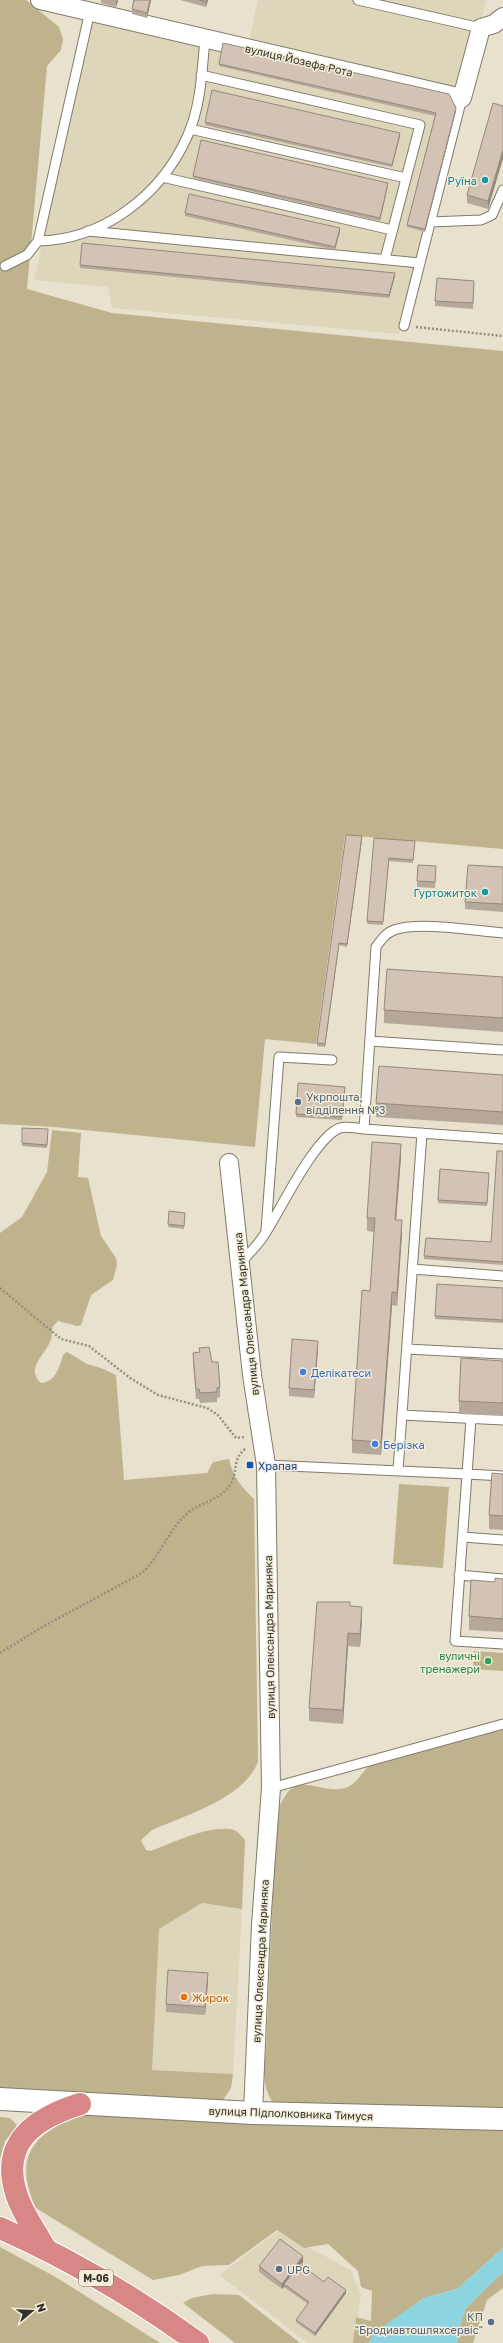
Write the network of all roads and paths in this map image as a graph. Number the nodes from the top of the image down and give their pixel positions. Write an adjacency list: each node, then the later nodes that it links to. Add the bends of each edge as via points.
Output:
1 (40, 0): 3 (street, вулиця Йозефа Рота)
2 (358, 0): 5 (lane)
3 (90, 11): 6 (street, вулиця Йозефа Рота); 16 (lane)
4 (503, 17): 5 (street, via 494,24)
5 (481, 28): 8 (street)
6 (206, 38): 7 (lane); 8 (street, вулиця Йозефа Рота)
7 (201, 75): 9 (lane, via 197,106); 11 (lane, via 420,125)
8 (462, 98): 13 (lane)
9 (190, 129): 10 (lane, via 173,164); 11 (lane)
10 (162, 177): 14 (lane); 15 (lane, via 154,188 130,209 104,225)
11 (406, 178): 14 (lane)
12 (503, 190): 13 (lane, via 492,215 481,220)
13 (430, 222): 18 (lane)
14 (392, 230): 17 (lane)
15 (88, 231): 16 (lane, via 74,236); 17 (lane)
16 (38, 241): 19 (lane, via 28,256)
17 (385, 259): 18 (lane)
18 (420, 262): 20 (lane)
19 (5, 266)
20 (404, 326): 21 (path)
21 (503, 336)
22 (503, 933): 23 (lane, via 416,927 398,929 388,934 376,947)
23 (370, 1041): 24 (lane); 26 (lane)
24 (503, 1050)
25 (332, 1060): 30 (lane, via 279,1057)
26 (364, 1129): 27 (lane); 30 (lane, via 340,1128 327,1139 311,1157 290,1189)
27 (422, 1133): 28 (lane); 32 (lane)
28 (503, 1138)
29 (229, 1163): 31 (street, вулиця Олександра Мариняка)
30 (266, 1233): 31 (lane)
31 (241, 1262): 40 (street, вулиця Олександра Мариняка)
32 (412, 1269): 33 (lane); 35 (lane)
33 (503, 1276)
34 (0, 1288): 40 (path, via 61,1338 89,1346 130,1378 158,1395 207,1408 218,1415 236,1438)
35 (407, 1349): 36 (lane); 37 (lane)
36 (503, 1354)
37 (402, 1415): 38 (lane); 42 (lane)
38 (471, 1418): 39 (lane); 43 (lane)
39 (503, 1420)
40 (261, 1437): 41 (street, вулиця Олександра Мариняка); 50 (path, via 237,1457 230,1486 217,1497 189,1512 154,1562 142,1573 44,1626)
41 (266, 1465): 42 (lane); 52 (street, вулиця Олександра Мариняка)
42 (398, 1470): 43 (lane)
43 (467, 1474): 44 (lane); 45 (lane)
44 (503, 1476)
45 (463, 1537): 46 (lane); 47 (lane)
46 (503, 1540)
47 (459, 1576): 48 (lane); 49 (lane, via 455,1641)
48 (503, 1579)
49 (503, 1644)
50 (0, 1654)
51 (503, 1724): 52 (lane)
52 (271, 1788): 55 (street, вулиця Олександра Мариняка)
53 (0, 2099): 54 (main road, вулиця Підполковника Тимуся)
54 (80, 2104): 55 (main road, вулиця Підполковника Тимуся); 58 (highway, via 55,2112 34,2124 22,2137 15,2153 12,2172 16,2194)
55 (253, 2113): 56 (main road, вулиця Підполковника Тимуся)
56 (503, 2118)
57 (0, 2228): 58 (highway, М-06)
58 (45, 2248): 59 (highway, М-06, via 127,2296)
59 (198, 2343)

